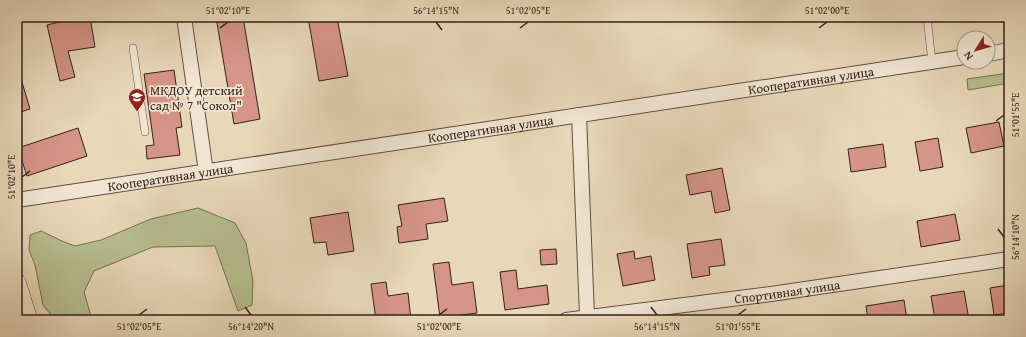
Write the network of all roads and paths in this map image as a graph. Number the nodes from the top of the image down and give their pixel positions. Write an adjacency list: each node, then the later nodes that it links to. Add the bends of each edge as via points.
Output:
1 (184, 17): 10 (street)
2 (927, 17): 7 (lane)
3 (133, 48): 9 (lane)
4 (1009, 50): 5 (street)
5 (996, 52)
6 (956, 58): 7 (street, Кооперативная улица)
7 (932, 62): 8 (street, Кооперативная улица)
8 (579, 115): 10 (street, Кооперативная улица); 14 (street)
9 (145, 132)
10 (206, 172): 11 (street, Кооперативная улица)
11 (17, 200)
12 (1009, 260): 14 (street, Спортивная улица, via 771,294)
13 (17, 282): 15 (street)
14 (587, 316): 16 (street, Спортивная улица)
15 (29, 320)
16 (566, 320)

